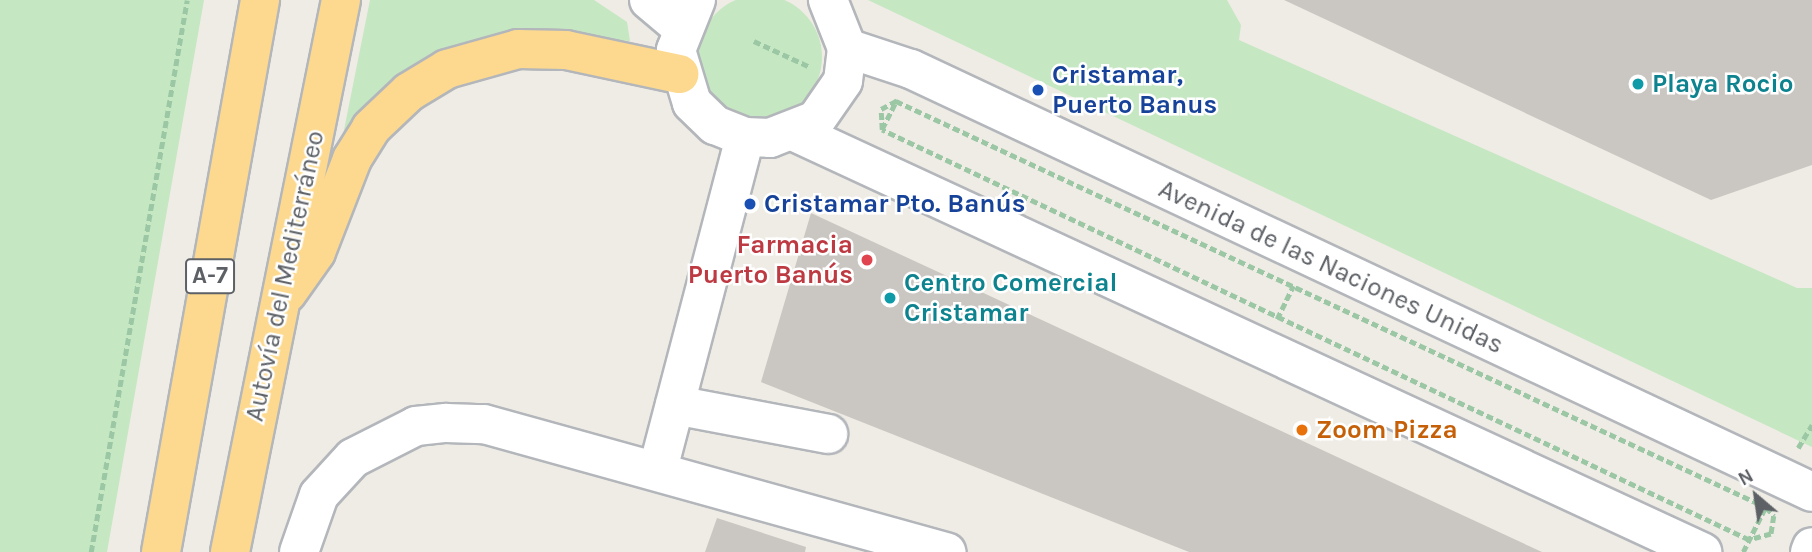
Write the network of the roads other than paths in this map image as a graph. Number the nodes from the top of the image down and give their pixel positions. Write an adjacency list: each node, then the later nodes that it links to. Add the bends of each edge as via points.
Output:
1 (260, 0): 16 (highway, A-7)
2 (341, 0): 10 (highway, Autovía del Mediterráneo)
3 (649, 0): 5 (street)
4 (828, 0): 6 (street)
5 (688, 13): 7 (street)
6 (845, 64): 8 (street, via 816,120); 14 (street, Avenida de las Naciones Unidas, via 904,85)
7 (679, 74): 9 (street, via 692,103 715,125); 10 (highway, via 624,58 518,49 447,69 409,92 371,128 352,159 316,252)
8 (795, 132): 9 (street); 20 (street, via 875,146)
9 (745, 137): 11 (street)
10 (277, 306): 17 (highway, Autovía del Mediterráneo)
11 (675, 405): 12 (street); 13 (street)
12 (828, 434)
13 (658, 469): 18 (street, via 484,424 416,426 363,452 333,477 310,513); 19 (street)
14 (1812, 492)
15 (1812, 547): 21 (street)
16 (161, 552)
17 (230, 552)
18 (299, 552)
19 (947, 552)
20 (1702, 552)
21 (1810, 552)

